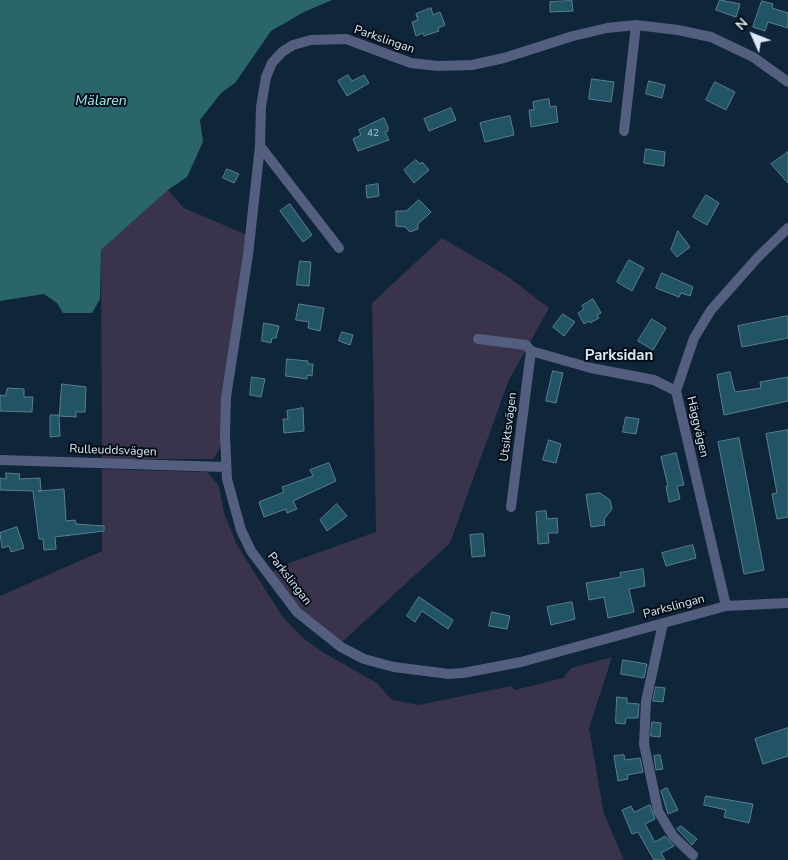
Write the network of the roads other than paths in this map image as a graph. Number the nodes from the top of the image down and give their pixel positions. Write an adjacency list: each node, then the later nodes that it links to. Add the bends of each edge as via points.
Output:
1 (636, 25): 2 (street, Parkslingan, via 711,37 752,57); 3 (street); 4 (street, Parkslingan, via 573,36 472,65 411,64 346,39 324,38 293,45 272,62 266,77)
2 (788, 82)
3 (624, 131)
4 (260, 146): 6 (street); 11 (street, Parkslingan, via 248,255 226,397)
5 (788, 228): 9 (street, Häggvägen, via 711,310 694,338)
6 (339, 248)
7 (478, 339): 8 (street, via 526,345)
8 (531, 351): 9 (street, via 591,368 654,380); 12 (street, Utsiktsvägen)
9 (676, 391): 14 (street, Häggvägen)
10 (0, 460): 11 (street, Rulleuddsvägen)
11 (226, 467): 15 (street, Parkslingan, via 240,530 251,551 297,612 341,646 364,659 394,668 463,673 522,662)
12 (511, 507)
13 (788, 602): 14 (street, Parkslingan)
14 (726, 606): 15 (street, Parkslingan)
15 (663, 623): 16 (street, via 646,701 644,744 658,811 673,836)
16 (694, 855)

